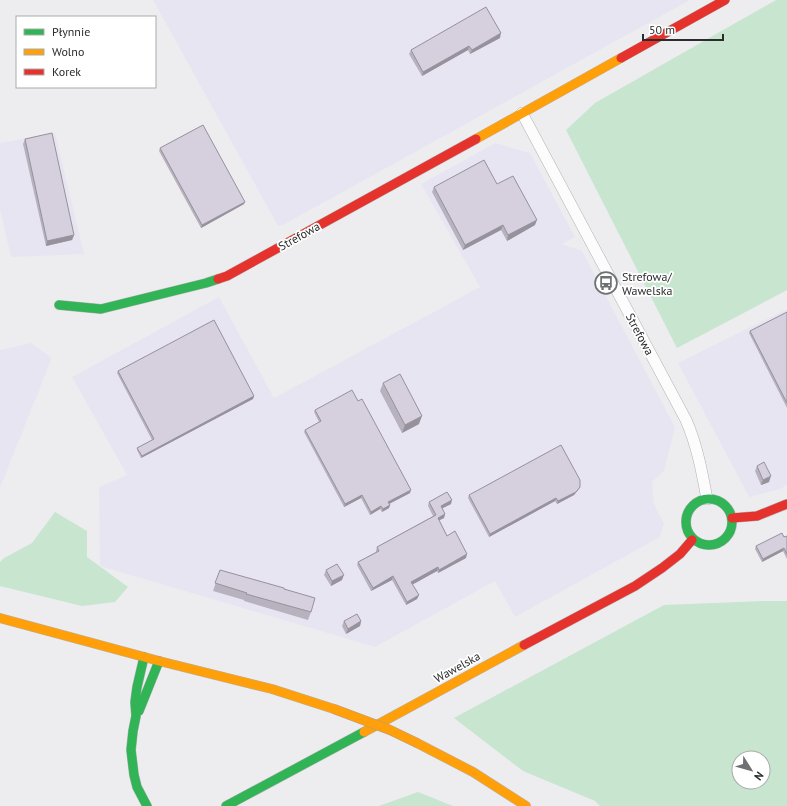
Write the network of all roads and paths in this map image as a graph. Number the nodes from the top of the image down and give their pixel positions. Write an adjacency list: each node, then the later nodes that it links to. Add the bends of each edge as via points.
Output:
1 (725, 0): 2 (main road, Strefowa)
2 (522, 113): 3 (main road, Strefowa, via 226,276 101,309); 4 (street, Strefowa, via 686,420 694,440)
3 (59, 305)
4 (707, 499): 6 (main road, via 723,504); 7 (main road, via 699,501 688,511 685,526)
5 (787, 504): 6 (main road, via 757,516)
6 (732, 518): 7 (main road, via 728,537 720,543 706,546)
7 (692, 540): 13 (main road, Wawelska, via 680,554 635,586)
8 (0, 618): 9 (main road)
9 (144, 657): 10 (main road); 11 (main road, via 137,687)
10 (159, 661): 11 (main road); 14 (main road, bridge, via 272,690 390,730 468,769)
11 (136, 716): 12 (main road, via 132,762 137,787)
12 (147, 806)
13 (226, 806)
14 (526, 806)

